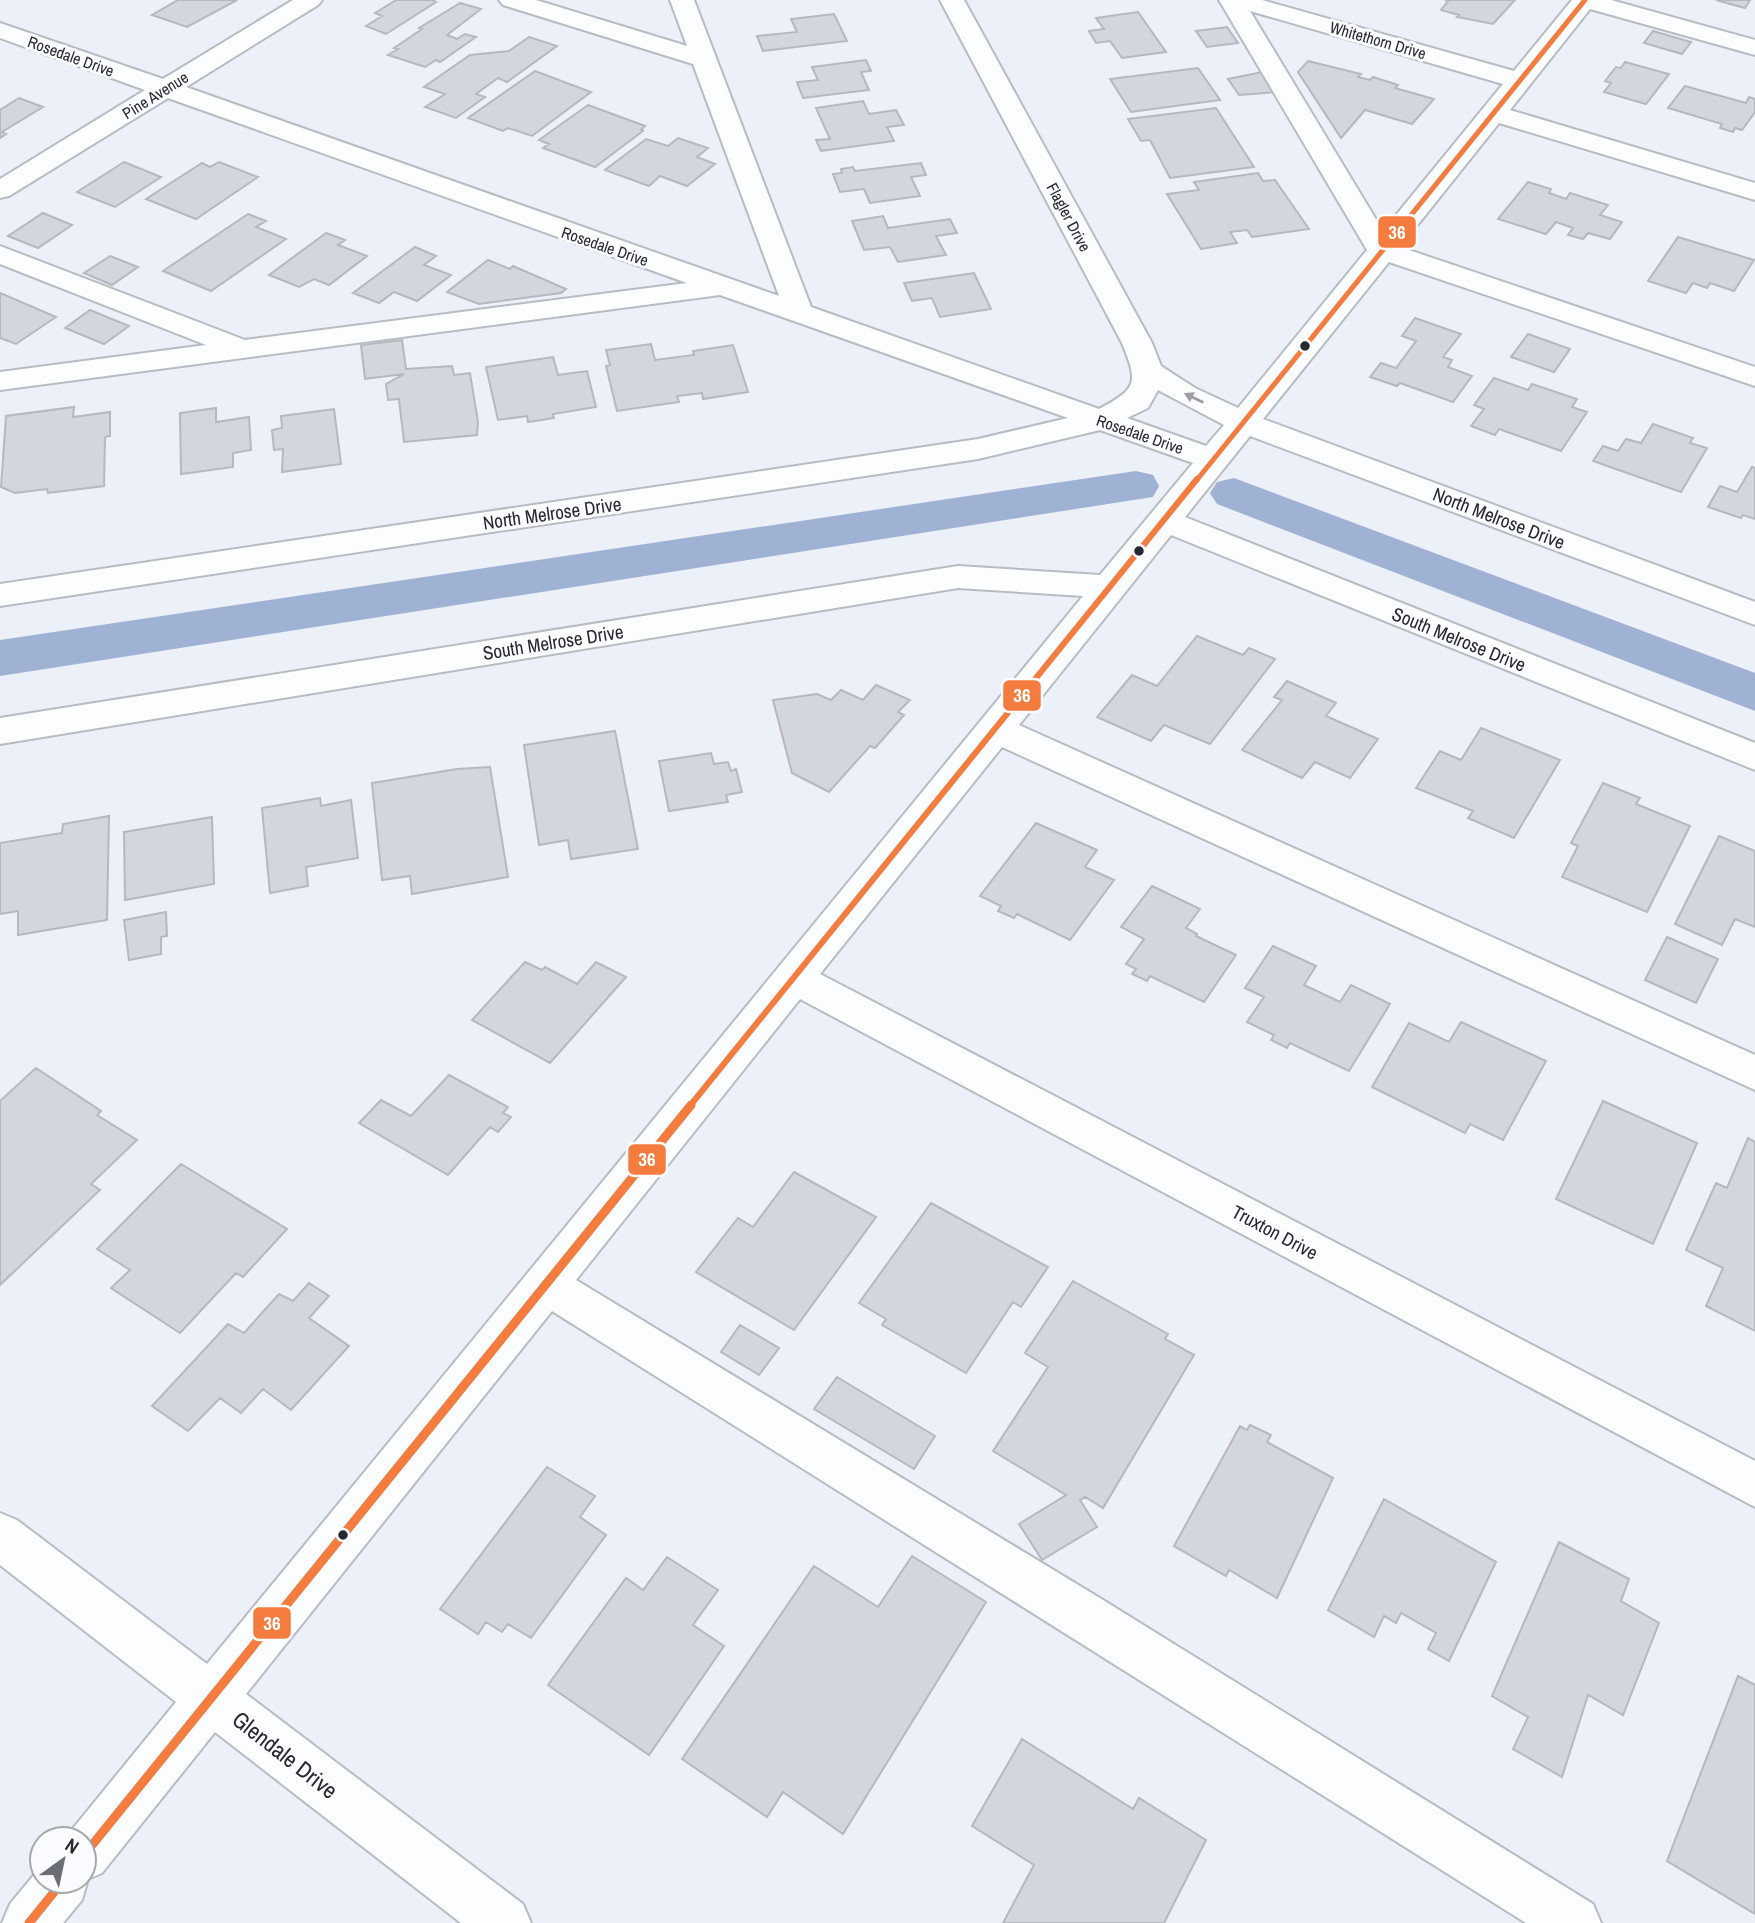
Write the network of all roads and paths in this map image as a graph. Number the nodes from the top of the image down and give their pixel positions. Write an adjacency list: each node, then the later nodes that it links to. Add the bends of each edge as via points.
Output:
1 (310, 0): 11 (street, Pine Avenue)
2 (511, 0): 9 (street)
3 (682, 0): 9 (street)
4 (952, 0): 20 (street, Flagler Drive, via 1137,342)
5 (1234, 0): 10 (street, Whitethorn Drive); 15 (street)
6 (1585, 0): 8 (street); 10 (street)
7 (0, 30): 11 (street, Rosedale Drive)
8 (1755, 48)
9 (704, 60): 18 (street)
10 (1520, 82): 12 (street)
11 (163, 90): 13 (street, Pine Avenue); 17 (street, Rosedale Drive)
12 (1494, 113): 14 (street); 15 (street)
13 (0, 190)
14 (1755, 192)
15 (1381, 250): 21 (street); 25 (street)
16 (0, 254): 19 (street)
17 (720, 287): 18 (street, Rosedale Drive); 19 (street)
18 (800, 314): 23 (street, Rosedale Drive)
19 (240, 349): 22 (street)
20 (1148, 371): 24 (street, via 1137,401); 25 (street, North Melrose Drive, one-way to 20)
21 (1755, 377)
22 (0, 381)
23 (990, 382): 24 (street, Rosedale Drive); 26 (street, via 1004,399 1008,413 1004,425)
24 (1101, 420): 26 (street, North Melrose Drive); 27 (street, Rosedale Drive)
25 (1242, 422): 27 (street); 31 (street, North Melrose Drive)
26 (978, 449): 30 (street, North Melrose Drive)
27 (1212, 459): 28 (street)
28 (1163, 520): 29 (street); 34 (street, South Melrose Drive)
29 (1108, 587): 32 (street); 33 (street, South Melrose Drive, via 958,577)
30 (0, 595)
31 (1755, 614)
32 (995, 729): 35 (street); 36 (street)
33 (0, 731)
34 (1755, 757)
35 (794, 978): 37 (street); 38 (street, Truxton Drive)
36 (1755, 1073)
37 (546, 1284): 40 (street); 45 (street)
38 (1755, 1485)
39 (0, 1536): 40 (street, Glendale Drive)
40 (212, 1698): 41 (street); 44 (street, Glendale Drive)
41 (98, 1838)
42 (52, 1895): 43 (street)
43 (29, 1923)
44 (504, 1923)
45 (1574, 1923)

